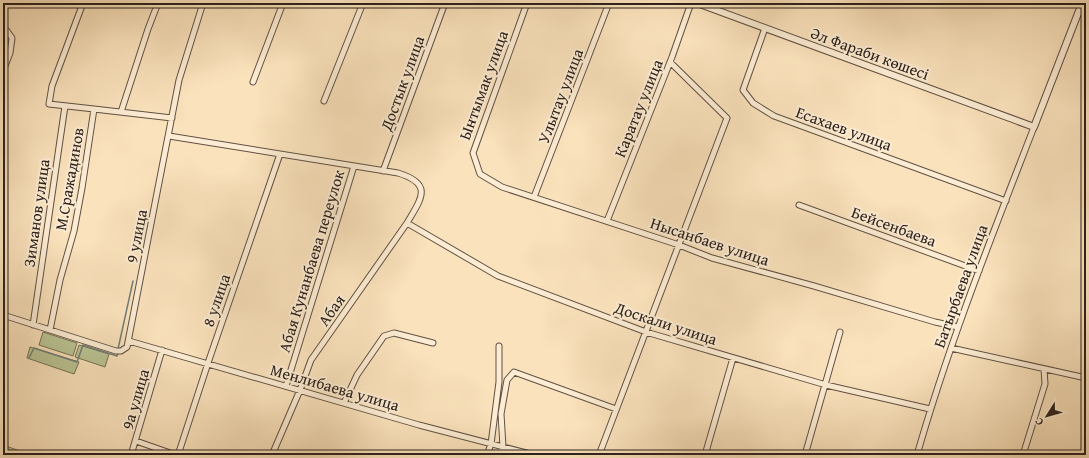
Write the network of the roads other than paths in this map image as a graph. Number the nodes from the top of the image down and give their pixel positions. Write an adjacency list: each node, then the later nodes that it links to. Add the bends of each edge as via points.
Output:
1 (83, 3): 18 (street, via 52,86 49,104)
2 (158, 3): 20 (street)
3 (203, 3): 21 (street, 9 улица, via 182,68)
4 (283, 3): 16 (street)
5 (363, 3): 17 (street)
6 (445, 3): 27 (street, Достык улица)
7 (527, 3): 24 (street, Ынтымак улица)
8 (609, 3): 28 (street, Улытау улица)
9 (691, 3): 14 (street, Каратау улица)
10 (697, 3): 12 (street, Әл Фараби көшесі)
11 (1082, 3): 22 (street)
12 (765, 28): 22 (street, Әл Фараби көшесі); 29 (street, Есахаев улица, via 743,90 753,103 774,116)
13 (3, 30): 15 (street, via 12,38 10,53)
14 (670, 62): 31 (street, Каратау улица); 33 (street, via 727,118)
15 (3, 71)
16 (253, 82)
17 (324, 101)
18 (66, 106): 19 (street); 36 (street, Зиманов улица)
19 (94, 109): 20 (street, М.Сражадинов); 38 (street, М.Сражадинов, via 74,231 60,280)
20 (121, 112): 21 (street, М.Сражадинов)
21 (172, 118): 23 (street, 9 улица)
22 (1034, 127): 29 (street, Батырбаева улица)
23 (169, 136): 25 (street); 41 (street, 9 улица)
24 (473, 153): 28 (street, Нысанбаев улица, via 480,174 502,187)
25 (280, 154): 26 (street); 47 (street, 8 улица)
26 (354, 166): 27 (street); 51 (street, Абая Кунанбаева переулок)
27 (383, 171): 32 (street, Абая, via 411,177 421,186 422,194)
28 (534, 198): 31 (street, Нысанбаев улица)
29 (1006, 201): 34 (street, Батырбаева улица)
30 (799, 205): 34 (street, Бейсенбаева)
31 (607, 221): 33 (street, Нысанбаев улица)
32 (408, 223): 39 (street, Доскали улица, via 498,276); 52 (street, Абая, via 311,360)
33 (679, 245): 37 (street, Нысанбаев улица, via 712,258 935,322); 39 (street)
34 (979, 271): 37 (street, Батырбаева улица)
35 (3, 315): 36 (street)
36 (33, 325): 38 (street)
37 (958, 326): 44 (street, Батырбаева улица)
38 (50, 330): 41 (street, via 116,351 124,350)
39 (646, 332): 46 (street, Доскали улица); 54 (street)
40 (840, 332): 50 (street)
41 (129, 340): 45 (street, Менлибаева улица)
42 (433, 343): 53 (street, via 394,333 384,336 357,375)
43 (499, 346): 57 (street, via 499,382)
44 (950, 348): 48 (street); 55 (street, Батырбаева улица)
45 (162, 350): 47 (street, Менлибаева улица); 56 (street, 9а улица)
46 (733, 358): 50 (street, Доскали улица); 66 (street)
47 (208, 364): 51 (street, Менлибаева улица); 60 (street, 8 улица)
48 (1044, 369): 49 (street); 69 (street, via 1045,384)
49 (1086, 378)
50 (826, 385): 55 (street, Доскали улица); 67 (street)
51 (286, 386): 52 (street, Менлибаева улица)
52 (300, 390): 53 (street, Менлибаева улица); 61 (street, Абая)
53 (344, 403): 57 (street, Менлибаева улица)
54 (616, 409): 58 (street, via 514,372 507,380 501,414); 65 (street)
55 (930, 409): 68 (street, Батырбаева улица)
56 (136, 441): 59 (street, 9а улица); 60 (street)
57 (491, 444): 58 (street, Менлибаева улица); 62 (street)
58 (503, 447): 63 (street); 64 (street, Менлибаева улица)
59 (131, 455)
60 (177, 455)
61 (272, 455)
62 (487, 455)
63 (500, 455)
64 (534, 455)
65 (599, 455)
66 (705, 455)
67 (804, 455)
68 (917, 455)
69 (1023, 455)

